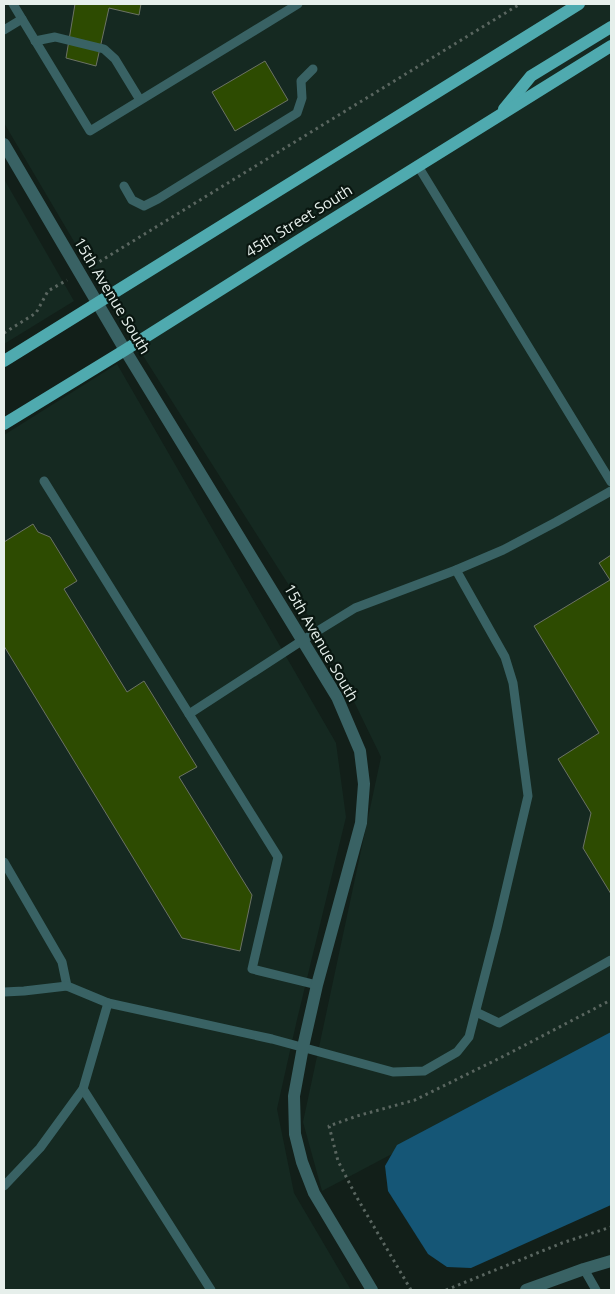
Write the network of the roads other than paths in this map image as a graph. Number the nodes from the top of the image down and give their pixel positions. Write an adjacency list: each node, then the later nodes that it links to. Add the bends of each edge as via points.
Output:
1 (13, 4): 4 (lane)
2 (298, 4): 10 (lane)
3 (579, 4): 15 (main road)
4 (22, 19): 6 (lane); 7 (lane)
5 (611, 27): 11 (main road, via 531,76)
6 (4, 30)
7 (35, 41): 10 (lane, via 55,37 104,48 115,59); 10 (lane, via 90,131)
8 (611, 46): 11 (main road, 45th Street South)
9 (313, 69): 14 (lane, via 301,81 302,98 297,113 144,206 132,200)
10 (140, 100)
11 (498, 117): 13 (main road, 45th Street South)
12 (4, 144): 15 (street, 15th Avenue South)
13 (418, 166): 16 (main road, 45th Street South); 20 (lane)
14 (124, 186)
15 (97, 302): 16 (street, 15th Avenue South); 17 (main road)
16 (126, 350): 18 (main road, 45th Street South); 23 (street, 15th Avenue South)
17 (4, 361)
18 (4, 424)
19 (44, 482): 24 (lane)
20 (611, 482)
21 (611, 491): 22 (lane, via 503,550)
22 (456, 570): 23 (lane, via 356,608); 31 (lane, via 505,657 513,683 528,796)
23 (303, 640): 24 (lane); 27 (street, 15th Avenue South, via 337,697 360,751 364,784 361,823)
24 (189, 714): 27 (lane, via 278,857 252,969)
25 (4, 862): 28 (lane, via 62,962)
26 (611, 960): 31 (lane, via 499,1023)
27 (317, 985): 32 (street, 15th Avenue South)
28 (67, 986): 29 (lane); 30 (lane)
29 (4, 992)
30 (108, 1003): 32 (lane); 33 (lane)
31 (476, 1012): 32 (lane, via 469,1037 457,1052 424,1071 393,1072)
32 (303, 1046): 38 (street, 15th Avenue South, via 294,1096 295,1134 302,1162 314,1193)
33 (83, 1089): 34 (lane, via 40,1148); 37 (lane)
34 (4, 1186)
35 (611, 1261): 36 (street)
36 (584, 1269): 39 (street); 40 (lane)
37 (211, 1290)
38 (372, 1290)
39 (526, 1290)
40 (596, 1290)

